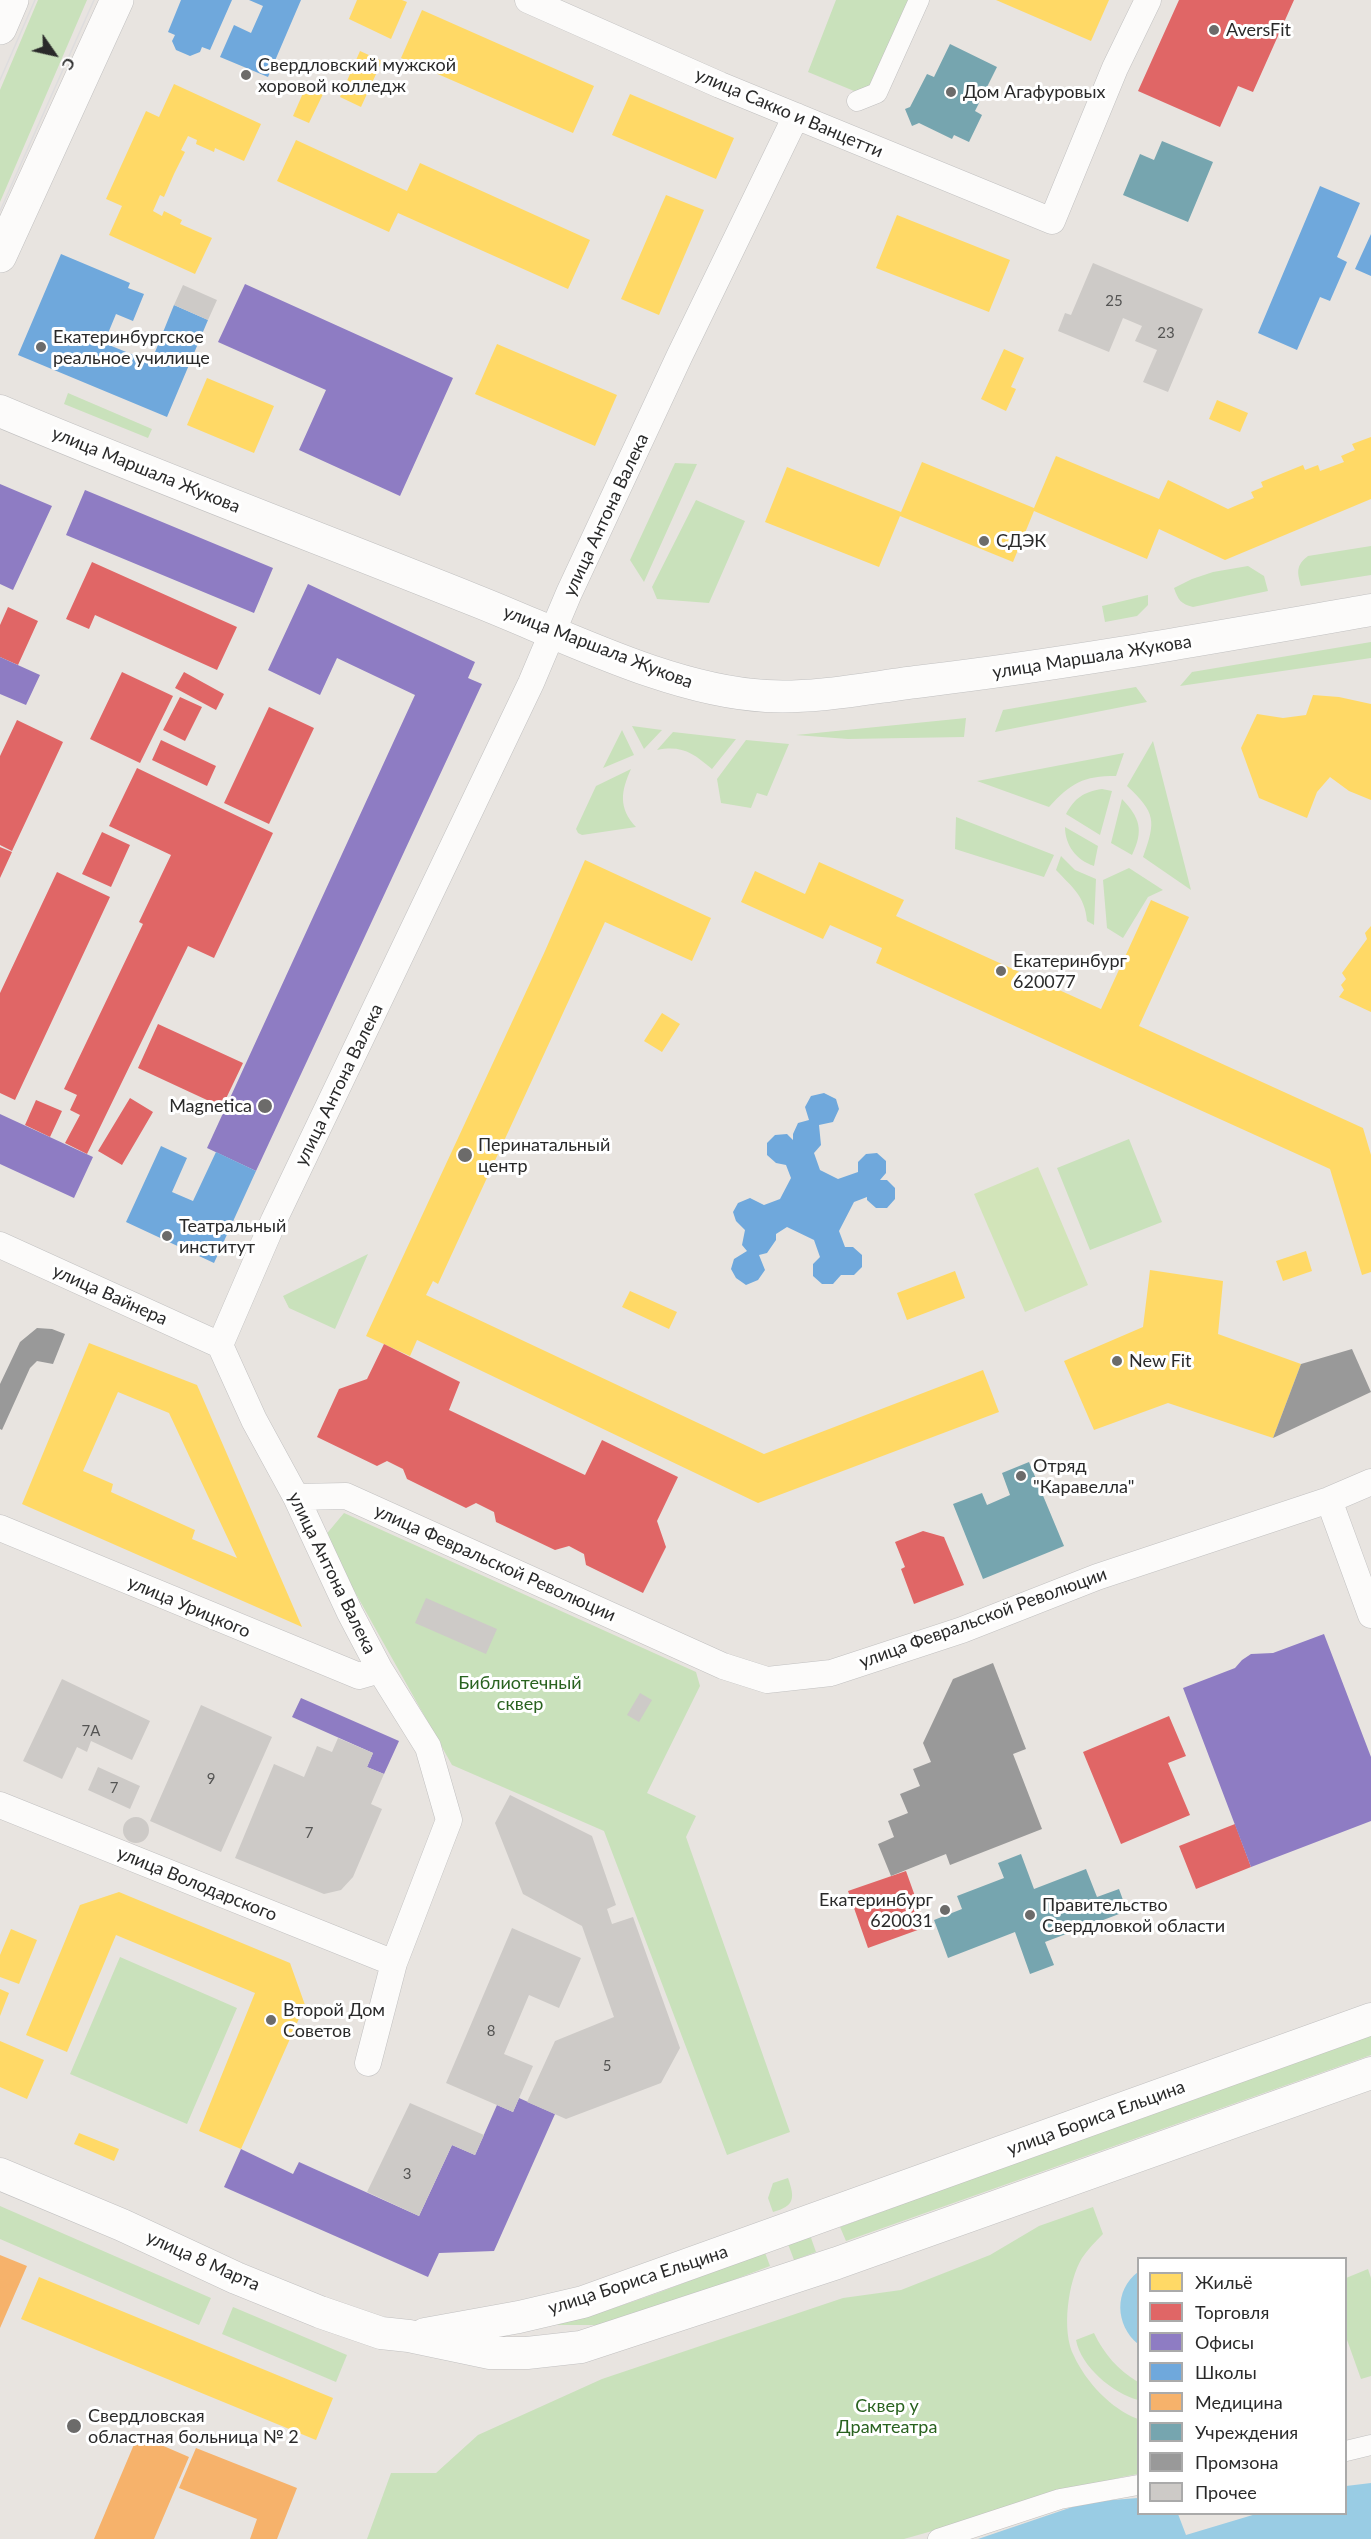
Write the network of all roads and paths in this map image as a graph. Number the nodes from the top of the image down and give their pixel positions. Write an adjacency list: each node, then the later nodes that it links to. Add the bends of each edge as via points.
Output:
1 (12, 0): 6 (main road)
2 (117, 0): 9 (main road)
3 (528, 0): 8 (street, улица Сакко и Ванцетти)
4 (920, 0): 7 (street, via 877,93)
5 (1148, 0): 8 (street, улица Сакко и Ванцетти, via 1115,68 1052,221)
6 (0, 28)
7 (857, 101)
8 (796, 116): 12 (street, улица Антона Валека, via 674,367)
9 (0, 256)
10 (0, 411): 12 (street, улица Маршала Жукова)
11 (1371, 610): 12 (street, улица Маршала Жукова, via 981,674 778,696 698,686)
12 (554, 632): 14 (street, улица Антона Валека, via 274,1220)
13 (0, 1245): 14 (street, улица Вайнера)
14 (220, 1345): 16 (street, улица Антона Валека, via 254,1420)
15 (1371, 1482): 17 (street, улица Февральской Революции)
16 (296, 1497): 17 (street, улица Февральской Революции, via 346,1496 723,1666 767,1680 831,1672 919,1645 1097,1576); 20 (street, улица Антона Валека)
17 (1329, 1500): 19 (street)
18 (0, 1528): 20 (street, улица Урицкого, via 359,1676)
19 (1371, 1615)
20 (380, 1670): 22 (street, улица Антона Валека, via 428,1747 449,1820)
21 (0, 1805): 22 (street, улица Володарского)
22 (394, 1963): 24 (street, улица Антона Валека)
23 (1371, 2019): 27 (street, улица Бориса Ельцина, via 583,2302)
24 (368, 2063)
25 (1371, 2073): 27 (street, via 921,2235 581,2347 527,2354 490,2353)
26 (0, 2174): 27 (street, улица 8 Марта, via 320,2312 381,2333)
27 (409, 2337)
28 (1371, 2445): 29 (street)
29 (1347, 2451)
30 (1137, 2485): 31 (street, via 1060,2499)
31 (938, 2539)

